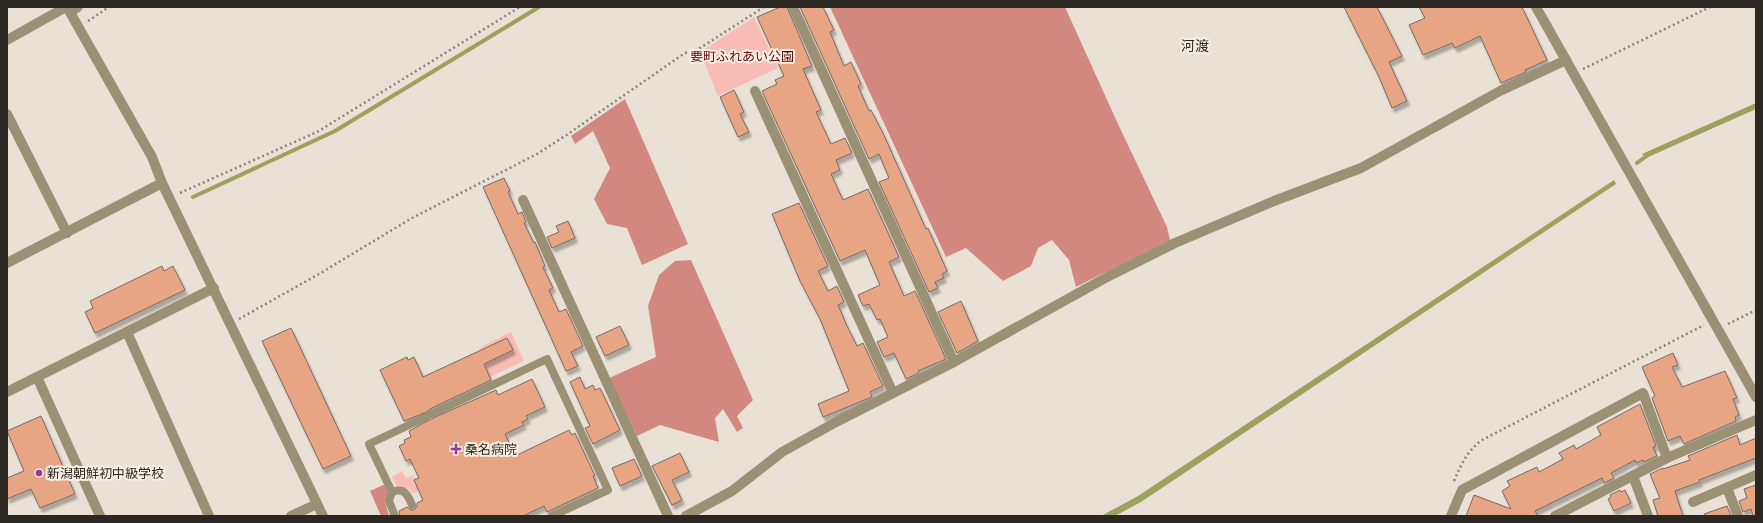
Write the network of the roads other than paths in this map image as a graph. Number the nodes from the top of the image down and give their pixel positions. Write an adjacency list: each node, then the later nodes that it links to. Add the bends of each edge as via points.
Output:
1 (794, 7): 14 (street)
2 (1536, 7): 5 (street)
3 (70, 8): 4 (street); 8 (street, via 152,157)
4 (7, 40)
5 (1566, 60): 14 (street, via 1500,91 1361,168 1274,201 1109,276); 18 (street)
6 (755, 91): 17 (street)
7 (7, 114): 10 (street)
8 (162, 183): 10 (street); 12 (street)
9 (523, 200): 34 (street)
10 (67, 233): 11 (street)
11 (7, 263)
12 (214, 288): 13 (street); 26 (street)
13 (127, 332): 15 (street); 29 (street)
14 (954, 362): 17 (street)
15 (37, 377): 16 (street); 28 (street)
16 (7, 392)
17 (893, 393): 35 (street, via 782,452 732,491)
18 (1756, 397)
19 (1756, 420): 20 (street)
20 (1667, 458): 22 (street); 36 (street, via 1643,392 1462,490)
21 (1756, 475): 23 (street)
22 (1633, 476): 37 (street); 38 (street)
23 (1727, 488): 25 (street); 39 (street)
24 (392, 492): 27 (lane, via 406,493); 32 (lane, via 389,501); 33 (lane, via 369,444 547,359 608,490)
25 (1693, 502)
26 (317, 504): 30 (street); 31 (street)
27 (412, 505)
28 (100, 516)
29 (209, 516)
30 (291, 516)
31 (323, 516)
32 (395, 516)
33 (552, 516)
34 (668, 516)
35 (686, 516)
36 (1451, 516)
37 (1555, 516)
38 (1648, 516)
39 (1738, 516)

